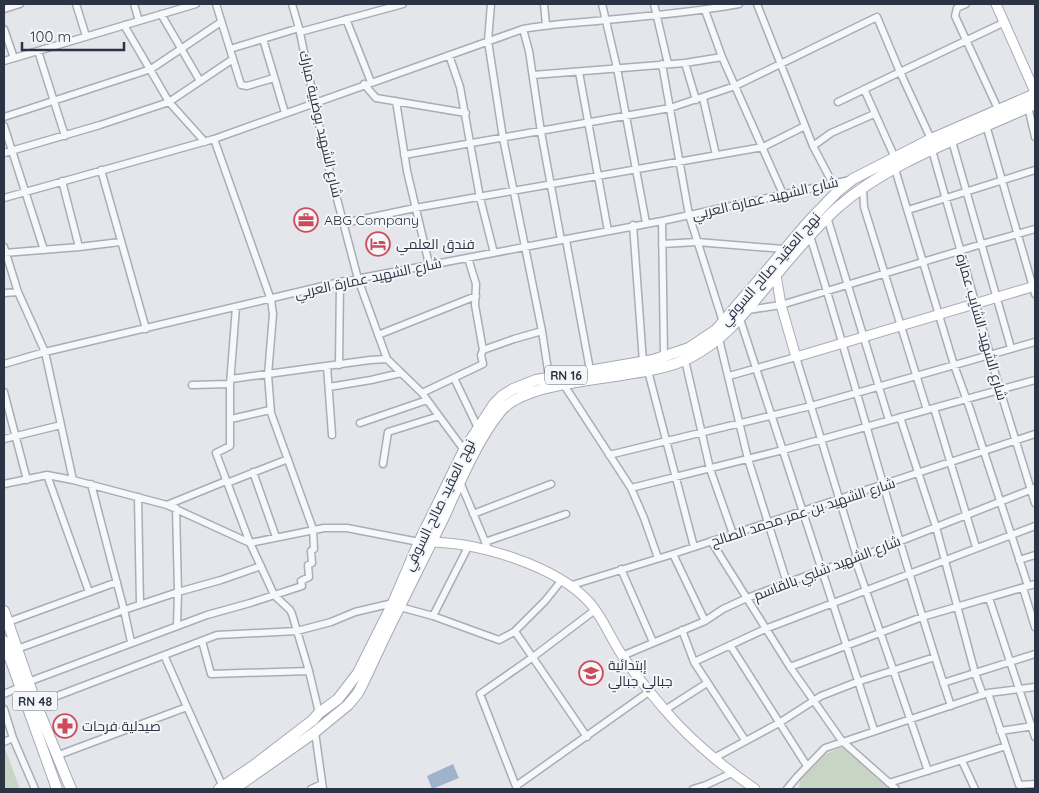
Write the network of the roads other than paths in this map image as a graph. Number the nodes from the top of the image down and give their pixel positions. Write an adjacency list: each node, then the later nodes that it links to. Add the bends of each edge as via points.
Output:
1 (20, 4): 19 (street)
2 (76, 4): 33 (street)
3 (134, 4): 25 (street)
4 (196, 4): 17 (street)
5 (216, 4): 26 (street)
6 (292, 4): 32 (street, شارع الشهيد بوضبية مبارك)
7 (403, 4): 18 (street)
8 (483, 4): 9 (street)
9 (491, 4): 35 (street)
10 (544, 4): 29 (street)
11 (602, 4): 24 (street)
12 (654, 4): 22 (street)
13 (739, 4): 20 (street)
14 (756, 4): 47 (street)
15 (966, 4): 36 (street, via 955,11)
16 (996, 4): 27 (street)
17 (174, 6): 21 (street)
18 (383, 6): 23 (street)
19 (4, 9)
20 (705, 10): 22 (street); 42 (street)
21 (161, 14): 25 (street); 37 (street)
22 (657, 15): 24 (street); 46 (street)
23 (346, 19): 32 (street); 55 (street)
24 (605, 20): 29 (street); 48 (street)
25 (140, 21): 28 (street)
26 (221, 22): 37 (street); 38 (street)
27 (1005, 22): 36 (street); 58 (street)
28 (124, 25): 33 (street); 49 (street)
29 (546, 25): 31 (street)
30 (4, 29): 41 (street)
31 (523, 29): 35 (street); 52 (street)
32 (299, 30): 34 (street); 64 (street, شارع الشهيد بوضبية مبارك)
33 (86, 36): 39 (street)
34 (263, 39): 38 (street); 53 (street)
35 (488, 40): 40 (street); 81 (street)
36 (967, 41): 51 (street); 68 (street)
37 (182, 49): 49 (street); 54 (street)
38 (230, 49): 43 (street)
39 (38, 51): 41 (street); 61 (street)
40 (449, 55): 55 (street); 70 (street)
41 (14, 58): 44 (street)
42 (722, 58): 45 (street); 56 (street)
43 (233, 59): 53 (street, via 241,86); 54 (street)
44 (4, 61)
45 (685, 63): 46 (street); 60 (street)
46 (665, 64): 48 (street); 67 (street)
47 (780, 65): 51 (street, شارع الشهيد الشايب عمارة, via 877,17); 56 (street); 77 (street)
48 (618, 68): 50 (street); 72 (street)
49 (151, 69): 61 (street); 63 (street)
50 (579, 72): 52 (street); 74 (street)
51 (900, 72): 57 (street); 86 (street, شارع الشهيد الشايب عمارة)
52 (533, 75): 78 (street)
53 (274, 78): 69 (street)
54 (200, 81): 63 (street)
55 (368, 83): 62 (street, via 376,98); 64 (street)
56 (735, 86): 59 (street); 88 (street)
57 (864, 89): 65 (street); 71 (street)
58 (1035, 93): 68 (main road, نهج العقيد صالح السوفي / RN 16)
59 (703, 98): 60 (street); 92 (street)
60 (696, 100): 67 (street)
61 (54, 101): 73 (street); 79 (street)
62 (396, 101): 70 (street); 91 (street)
63 (169, 102): 79 (street); 84 (street)
64 (314, 102): 69 (street); 118 (street, شارع الشهيد بوضبية مبارك)
65 (838, 102)
66 (1032, 106): 75 (main road, نهج العقيد صالح السوفي / RN 16); 80 (street)
67 (670, 108): 72 (street); 93 (street)
68 (998, 109): 86 (main road, نهج العقيد صالح السوفي / RN 16)
69 (285, 113): 82 (street)
70 (466, 113): 85 (street)
71 (874, 114): 87 (street); 94 (street)
72 (626, 116): 74 (street); 95 (street)
73 (4, 117)
74 (587, 122): 78 (street); 98 (street)
75 (986, 125): 83 (main road, نهج العقيد صالح السوفي / RN 16); 100 (street)
76 (4, 126): 89 (street)
77 (806, 126): 87 (street); 88 (street)
78 (541, 132): 81 (street); 102 (street)
79 (65, 136): 89 (street)
80 (1035, 137)
81 (503, 138): 85 (street); 105 (street)
82 (214, 139): 84 (street); 151 (street)
83 (952, 141): 86 (main road, نهج العقيد صالح السوفي / RN 16); 106 (street)
84 (205, 142): 96 (street)
85 (471, 143): 91 (street); 111 (street)
86 (932, 144): 94 (main road, نهج العقيد صالح السوفي / RN 16); 112 (street, شارع الشهيد الشايب عمارة)
87 (813, 146): 103 (street)
88 (763, 148): 92 (street); 108 (street)
89 (11, 151): 90 (street); 107 (street)
90 (4, 153)
91 (404, 155): 113 (street)
92 (716, 155): 93 (street)
93 (679, 161): 95 (street); 115 (street)
94 (895, 163): 99 (main road, نهج العقيد صالح السوفي / RN 16); 104 (main road, نهج العقيد صالح السوفي / RN 16); 114 (street)
95 (636, 169): 98 (street); 119 (street)
96 (101, 170): 101 (street); 126 (street)
97 (1035, 170): 100 (street)
98 (597, 176): 102 (street); 122 (street)
99 (852, 180): 103 (main road, نهج العقيد صالح السوفي / RN 16); 104 (main road)
100 (1002, 180): 106 (street); 123 (street)
101 (62, 182): 107 (street); 130 (street)
102 (551, 185): 105 (street); 125 (street)
103 (835, 187): 108 (street, شارع الشهيد عمارة العربي); 109 (main road); 132 (main road, نهج العقيد صالح السوفي / RN 16)
104 (863, 188): 109 (main road, نهج العقيد صالح السوفي / RN 16); 140 (street, via 864,207)
105 (513, 191): 111 (street); 131 (street)
106 (967, 191): 112 (street); 129 (street)
107 (25, 192): 110 (street); 133 (street)
108 (783, 194): 115 (street, شارع الشهيد عمارة العربي)
109 (852, 195): 116 (main road, نهج العقيد صالح السوفي / RN 16)
110 (4, 198)
111 (480, 198): 113 (street); 136 (street)
112 (946, 198): 114 (street); 134 (street, شارع الشهيد الشايب عمارة)
113 (415, 208): 118 (street); 139 (street)
114 (908, 210): 138 (street)
115 (689, 215): 117 (street, شارع الشهيد عمارة العربي); 127 (street)
116 (827, 217): 124 (main road, نهج العقيد صالح السوفي / RN 16); 144 (street)
117 (662, 221): 119 (street, شارع الشهيد عمارة العربي); 128 (street)
118 (344, 223): 142 (street, شارع الشهيد بوضبية مبارك)
119 (646, 223): 120 (street, شارع الشهيد عمارة العربي)
120 (633, 226): 122 (street, شارع الشهيد عمارة العربي); 175 (street)
121 (1035, 229): 123 (street)
122 (608, 231): 125 (street, شارع الشهيد عمارة العربي)
123 (1018, 234): 129 (street); 145 (street)
124 (810, 236): 141 (main road, نهج العقيد صالح السوفي / RN 16); 146 (street)
125 (564, 240): 131 (street, شارع الشهيد عمارة العربي); 181 (street)
126 (120, 242): 130 (street); 160 (street)
127 (697, 242): 128 (street); 132 (street); 158 (street)
128 (662, 244): 171 (street)
129 (982, 244): 134 (street); 150 (street)
130 (79, 248): 133 (street)
131 (525, 248): 136 (street, شارع الشهيد عمارة العربي); 161 (street)
132 (784, 249): 158 (main road, نهج العقيد صالح السوفي / RN 16)
133 (44, 250): 135 (street)
134 (961, 250): 138 (street); 152 (street, شارع الشهيد الشايب عمارة)
135 (4, 251): 147 (street)
136 (494, 253): 137 (street, شارع الشهيد عمارة العربي)
137 (468, 258): 139 (street, شارع الشهيد عمارة العربي); 149 (street)
138 (924, 261): 140 (street); 156 (street)
139 (429, 264): 142 (street, شارع الشهيد عمارة العربي)
140 (885, 273): 144 (street); 159 (street)
141 (776, 275): 153 (street); 155 (main road, نهج العقيد صالح السوفي / RN 16)
142 (358, 279): 143 (street, شارع الشهيد عمارة العربي); 162 (street, شارع الشهيد بوضبية مبارك)
143 (340, 282): 151 (street, شارع الشهيد عمارة العربي); 177 (street)
144 (848, 285): 146 (street); 163 (street)
145 (1035, 289): 150 (street)
146 (827, 291): 153 (street); 166 (street)
147 (18, 292): 148 (street); 169 (street)
148 (4, 293)
149 (476, 296): 162 (street); 168 (street)
150 (996, 297): 152 (street); 167 (street)
151 (271, 300): 154 (street, شارع الشهيد عمارة العربي); 184 (street, via 273,314)
152 (976, 303): 156 (street); 170 (street, شارع الشهيد الشايب عمارة)
153 (781, 305): 155 (street); 172 (street)
154 (236, 307): 160 (street, شارع الشهيد عمارة العربي); 190 (street)
155 (748, 310): 157 (main road, نهج العقيد صالح السوفي / RN 16)
156 (939, 314): 159 (street); 178 (street)
157 (740, 319): 164 (main road, نهج العقيد صالح السوفي / RN 16); 180 (street)
158 (723, 322): 171 (main road, نهج العقيد صالح السوفي / RN 16, via 689,348)
159 (902, 326): 163 (street); 186 (street)
160 (146, 329): 169 (street, شارع الشهيد عمارة العربي)
161 (542, 331): 168 (street); 187 (street)
162 (378, 335): 173 (street, شارع الشهيد بوضبية مبارك)
163 (864, 338): 166 (street); 193 (street)
164 (719, 339): 174 (main road, نهج العقيد صالح السوفي / RN 16); 185 (street)
165 (1035, 342): 167 (street)
166 (844, 344): 172 (street); 197 (street)
167 (1012, 348): 170 (street)
168 (483, 350): 188 (street, via 483,364)
169 (45, 352): 176 (street, شارع الشهيد عمارة العربي); 211 (street)
170 (990, 355): 178 (street); 195 (street, شارع الشهيد الشايب عمارة)
171 (664, 356): 175 (main road, نهج العقيد صالح السوفي / RN 16)
172 (796, 357): 180 (street); 201 (street)
173 (387, 359): 177 (street); 183 (street, شارع الشهيد بوضبية مبارك)
174 (685, 360): 182 (main road, نهج العقيد صالح السوفي / RN 16); 214 (street)
175 (643, 362): 181 (main road, نهج العقيد صالح السوفي / RN 16)
176 (4, 364)
177 (339, 365): 179 (street)
178 (954, 365): 186 (street); 199 (street)
179 (327, 366): 184 (street); 194 (street)
180 (755, 368): 185 (street); 205 (street)
181 (590, 370): 187 (main road, نهج العقيد صالح السوفي / RN 16)
182 (648, 371): 191 (main road, نهج العقيد صالح السوفي / RN 16); 220 (street)
183 (401, 373): 194 (street); 198 (street, شارع الشهيد بوضبية مبارك)
184 (268, 375): 190 (street); 203 (street)
185 (729, 376): 210 (street)
186 (916, 376): 193 (street); 202 (street)
187 (549, 377): 213 (main road, نهج العقيد صالح السوفي / RN 16, via 513,389 494,404)
188 (454, 378): 198 (street); 213 (street)
189 (1035, 380): 195 (street)
190 (231, 382): 192 (street); 207 (street)
191 (564, 384): 225 (street); 238 (main road, نهج العقيد صالح السوفي / RN 16, via 526,394 500,411)
192 (192, 385)
193 (880, 386): 197 (street); 208 (street)
194 (328, 387): 216 (street)
195 (1000, 390): 199 (street); 221 (street, شارع الشهيد الشايب عمارة)
196 (4, 392): 217 (street)
197 (857, 392): 201 (street); 212 (street)
198 (422, 393): 200 (street, شارع الشهيد بوضبية مبارك)
199 (965, 399): 202 (street); 224 (street)
200 (427, 400): 204 (street, شارع الشهيد بوضبية مبارك); 209 (street)
201 (811, 406): 205 (street); 219 (street)
202 (930, 409): 206 (street); 228 (street)
203 (270, 410): 207 (street); 226 (street)
204 (439, 416): 222 (street, شارع الشهيد بوضبية مبارك); 229 (street, via 388,432)
205 (773, 416): 210 (street); 223 (street)
206 (900, 417): 208 (street); 232 (street)
207 (231, 420): 237 (street, via 230,446 216,453)
208 (890, 420): 212 (street)
209 (360, 423)
210 (741, 424): 214 (street); 227 (street)
211 (61, 426): 217 (street); 236 (street)
212 (867, 426): 219 (street); 242 (street)
213 (478, 428): 222 (main road, نهج العقيد صالح السوفي / RN 16)
214 (702, 433): 220 (street); 230 (street)
215 (1035, 434): 221 (street, شارع الشهيد بن عمر محمد الصالح)
216 (332, 435)
217 (16, 436): 218 (street); 235 (street)
218 (4, 438)
219 (821, 439): 223 (street); 246 (street)
220 (667, 441): 225 (street); 234 (street)
221 (1015, 441): 224 (street, شارع الشهيد بن عمر محمد الصالح); 244 (street, شارع الشهيد الشايب عمارة)
222 (464, 450): 265 (main road, نهج العقيد صالح السوفي / RN 16)
223 (783, 450): 227 (street); 251 (street)
224 (983, 452): 228 (street, شارع الشهيد بن عمر محمد الصالح); 247 (street)
225 (609, 455): 243 (street)
226 (288, 459): 231 (street); 258 (street)
227 (748, 459): 230 (street); 255 (street)
228 (951, 462): 232 (street, شارع الشهيد بن عمر محمد الصالح); 254 (street)
229 (383, 464)
230 (710, 469): 234 (street); 259 (street)
231 (254, 472): 237 (street); 261 (street)
232 (919, 474): 242 (street, شارع الشهيد بن عمر محمد الصالح); 257 (street)
233 (47, 475): 235 (street); 236 (street); 288 (street)
234 (676, 477): 243 (street); 269 (street)
235 (27, 480): 239 (street)
236 (73, 480): 240 (street)
237 (227, 482): 249 (street); 264 (street)
238 (460, 482): 252 (street); 266 (main road, نهج العقيد صالح السوفي / RN 16)
239 (4, 484)
240 (91, 484): 245 (street); 282 (street)
241 (551, 484): 252 (street)
242 (884, 485): 246 (street, شارع الشهيد بن عمر محمد الصالح); 263 (street)
243 (630, 488): 273 (street)
244 (1033, 489): 247 (street, شارع الشهيد شلبي بالقاسم); 248 (street, شارع الشهيد الشايب عمارة)
245 (138, 497): 249 (street); 294 (street)
246 (838, 500): 251 (street, شارع الشهيد بن عمر محمد الصالح); 274 (street)
247 (1000, 502): 254 (street, شارع الشهيد شلبي بالقاسم); 260 (street)
248 (1035, 503)
249 (167, 504): 250 (street)
250 (176, 508): 264 (street); 289 (street)
251 (803, 511): 255 (street, شارع الشهيد بن عمر محمد الصالح); 279 (street)
252 (473, 514): 267 (street)
253 (566, 514): 267 (street)
254 (967, 514): 257 (street, شارع الشهيد شلبي بالقاسم); 270 (street)
255 (768, 522): 259 (street, شارع الشهيد بن عمر محمد الصالح); 283 (street)
256 (1035, 526): 260 (street)
257 (936, 527): 263 (street, شارع الشهيد شلبي بالقاسم); 275 (street)
258 (313, 529): 261 (street); 265 (street, via 347,528); 290 (street, via 314,548 311,551 312,563 308,565 309,578 301,581 302,586)
259 (733, 534): 262 (street, شارع الشهيد بن عمر محمد الصالح)
260 (1011, 536): 270 (street); 276 (street)
261 (276, 537): 264 (street)
262 (711, 541): 269 (street, شارع الشهيد بن عمر محمد الصالح); 291 (street)
263 (900, 541): 274 (street, شارع الشهيد شلبي بالقاسم); 280 (street)
264 (250, 542): 277 (street)
265 (419, 542): 266 (street); 295 (main road, نهج العقيد صالح السوفي / RN 16)
266 (432, 542): 268 (street); 295 (main road, نهج العقيد صالح السوفي / RN 16)
267 (487, 546): 268 (street); 281 (street)
268 (468, 547): 300 (street)
269 (694, 547): 271 (street, شارع الشهيد بن عمر محمد الصالح)
270 (976, 547): 275 (street)
271 (673, 554): 273 (street, شارع الشهيد بن عمر محمد الصالح); 302 (street)
272 (1035, 555): 276 (street)
273 (658, 558): 278 (street, شارع الشهيد بن عمر محمد الصالح)
274 (856, 558): 279 (street, شارع الشهيد شلبي بالقاسم); 287 (street)
275 (945, 559): 280 (street); 296 (street)
276 (1019, 560): 286 (street)
277 (260, 566): 289 (street); 290 (street)
278 (621, 569): 285 (street, شارع الشهيد بن عمر محمد الصالح); 314 (street)
279 (822, 570): 283 (street, شارع الشهيد شلبي بالقاسم); 293 (street)
280 (910, 574): 287 (street); 301 (street)
281 (560, 581): 285 (street); 309 (street)
282 (117, 582): 288 (street); 297 (street)
283 (787, 583): 291 (street, شارع الشهيد شلبي بالقاسم)
284 (1035, 584): 286 (street)
285 (569, 586): 298 (street)
286 (1025, 587): 292 (street); 305 (street)
287 (865, 590): 293 (street); 310 (street)
288 (89, 592): 303 (street)
289 (178, 592): 294 (street); 304 (street)
290 (274, 595): 304 (street); 308 (street, via 290,610)
291 (747, 598): 302 (street, شارع الشهيد شلبي بالقاسم); 306 (street)
292 (990, 598): 296 (street); 324 (street)
293 (833, 603): 306 (street); 316 (street)
294 (140, 604): 297 (street)
295 (396, 605): 300 (street); 308 (street, via 355,612); 344 (main road, نهج العقيد صالح السوفي / RN 16, via 358,673 338,699); 350 (main road, نهج العقيد صالح السوفي / RN 16, via 358,693)
296 (957, 608): 301 (street); 328 (street)
297 (124, 610): 313 (street); 317 (street)
298 (595, 610): 320 (street); 321 (street)
299 (4, 611): 303 (main road, RN 48)
300 (434, 616): 309 (street, via 498,640)
301 (922, 617): 310 (street); 322 (street)
302 (705, 621): 307 (street, شارع الشهيد شلبي بالقاسم)
303 (8, 622): 317 (main road, RN 48)
304 (177, 626): 313 (street)
305 (1035, 627)
306 (765, 629): 315 (street); 325 (street)
307 (682, 630): 314 (street, شارع الشهيد شلبي بالقاسم); 323 (street)
308 (296, 631): 312 (street, via 217,635); 327 (street)
309 (514, 632): 321 (street)
310 (881, 633): 316 (street); 326 (street)
311 (4, 641): 332 (main road, RN 48)
312 (202, 641): 319 (street); 327 (street, via 212,674)
313 (132, 642): 332 (street)
314 (653, 642): 320 (street, شارع الشهيد شلبي بالقاسم)
315 (730, 645): 323 (street); 346 (street)
316 (846, 646): 325 (street); 329 (street)
317 (16, 648): 332 (main road, RN 48)
318 (1035, 654): 324 (street)
319 (164, 655): 339 (street); 341 (street)
320 (622, 656): 335 (street)
321 (533, 657): 351 (street); 370 (street, via 480,694)
322 (935, 657): 326 (street); 331 (street)
323 (694, 662): 330 (street)
324 (1010, 662): 328 (street); 334 (street)
325 (790, 668): 338 (street)
326 (893, 670): 329 (street); 345 (street)
327 (309, 671): 344 (street)
328 (975, 673): 331 (street); 337 (street)
329 (857, 682): 338 (street); 348 (street)
330 (707, 683): 343 (street); 354 (street)
331 (944, 683): 340 (street)
332 (24, 685): 336 (street); 339 (main road, RN 48); 372 (main road, RN 48)
333 (1035, 687): 334 (street)
334 (1019, 689): 337 (street); 347 (street)
335 (650, 691): 343 (street); 351 (street)
336 (4, 694)
337 (985, 694): 340 (street); 349 (street)
338 (813, 702): 346 (street); 355 (street)
339 (36, 704): 358 (main road, RN 48)
340 (951, 706): 345 (street)
341 (186, 707): 358 (street); 368 (street)
342 (4, 710): 353 (street)
343 (665, 710): 359 (street)
344 (318, 713): 368 (main road, نهج العقيد صالح السوفي / RN 16)
345 (910, 720): 348 (street); 362 (street)
346 (779, 723): 354 (street); 361 (street)
347 (1034, 726): 349 (street); 352 (street)
348 (874, 730): 355 (street)
349 (1000, 730): 357 (street)
350 (315, 732): 366 (street); 369 (main road, نهج العقيد صالح السوفي / RN 16)
351 (587, 737): 370 (street)
352 (1035, 737)
353 (13, 738): 356 (street); 371 (street)
354 (745, 740): 359 (street)
355 (842, 741): 361 (street, via 825,748); 364 (street)
356 (4, 742)
357 (1006, 746): 360 (street); 367 (street)
358 (56, 756): 373 (main road, RN 48)
359 (714, 758): 363 (street)
360 (962, 761): 362 (street); 379 (street)
361 (807, 766): 377 (street)
362 (928, 771): 364 (street)
363 (732, 773): 375 (street); 376 (street)
364 (889, 783): 378 (street)
365 (1035, 784): 367 (street)
366 (323, 786): 374 (street)
367 (1019, 786): 380 (street)
368 (221, 788)
369 (238, 788)
370 (516, 788)
371 (35, 789)
372 (57, 789)
373 (70, 789)
374 (311, 789)
375 (693, 789)
376 (755, 789)
377 (787, 789)
378 (896, 789)
379 (975, 789)
380 (1011, 789)

